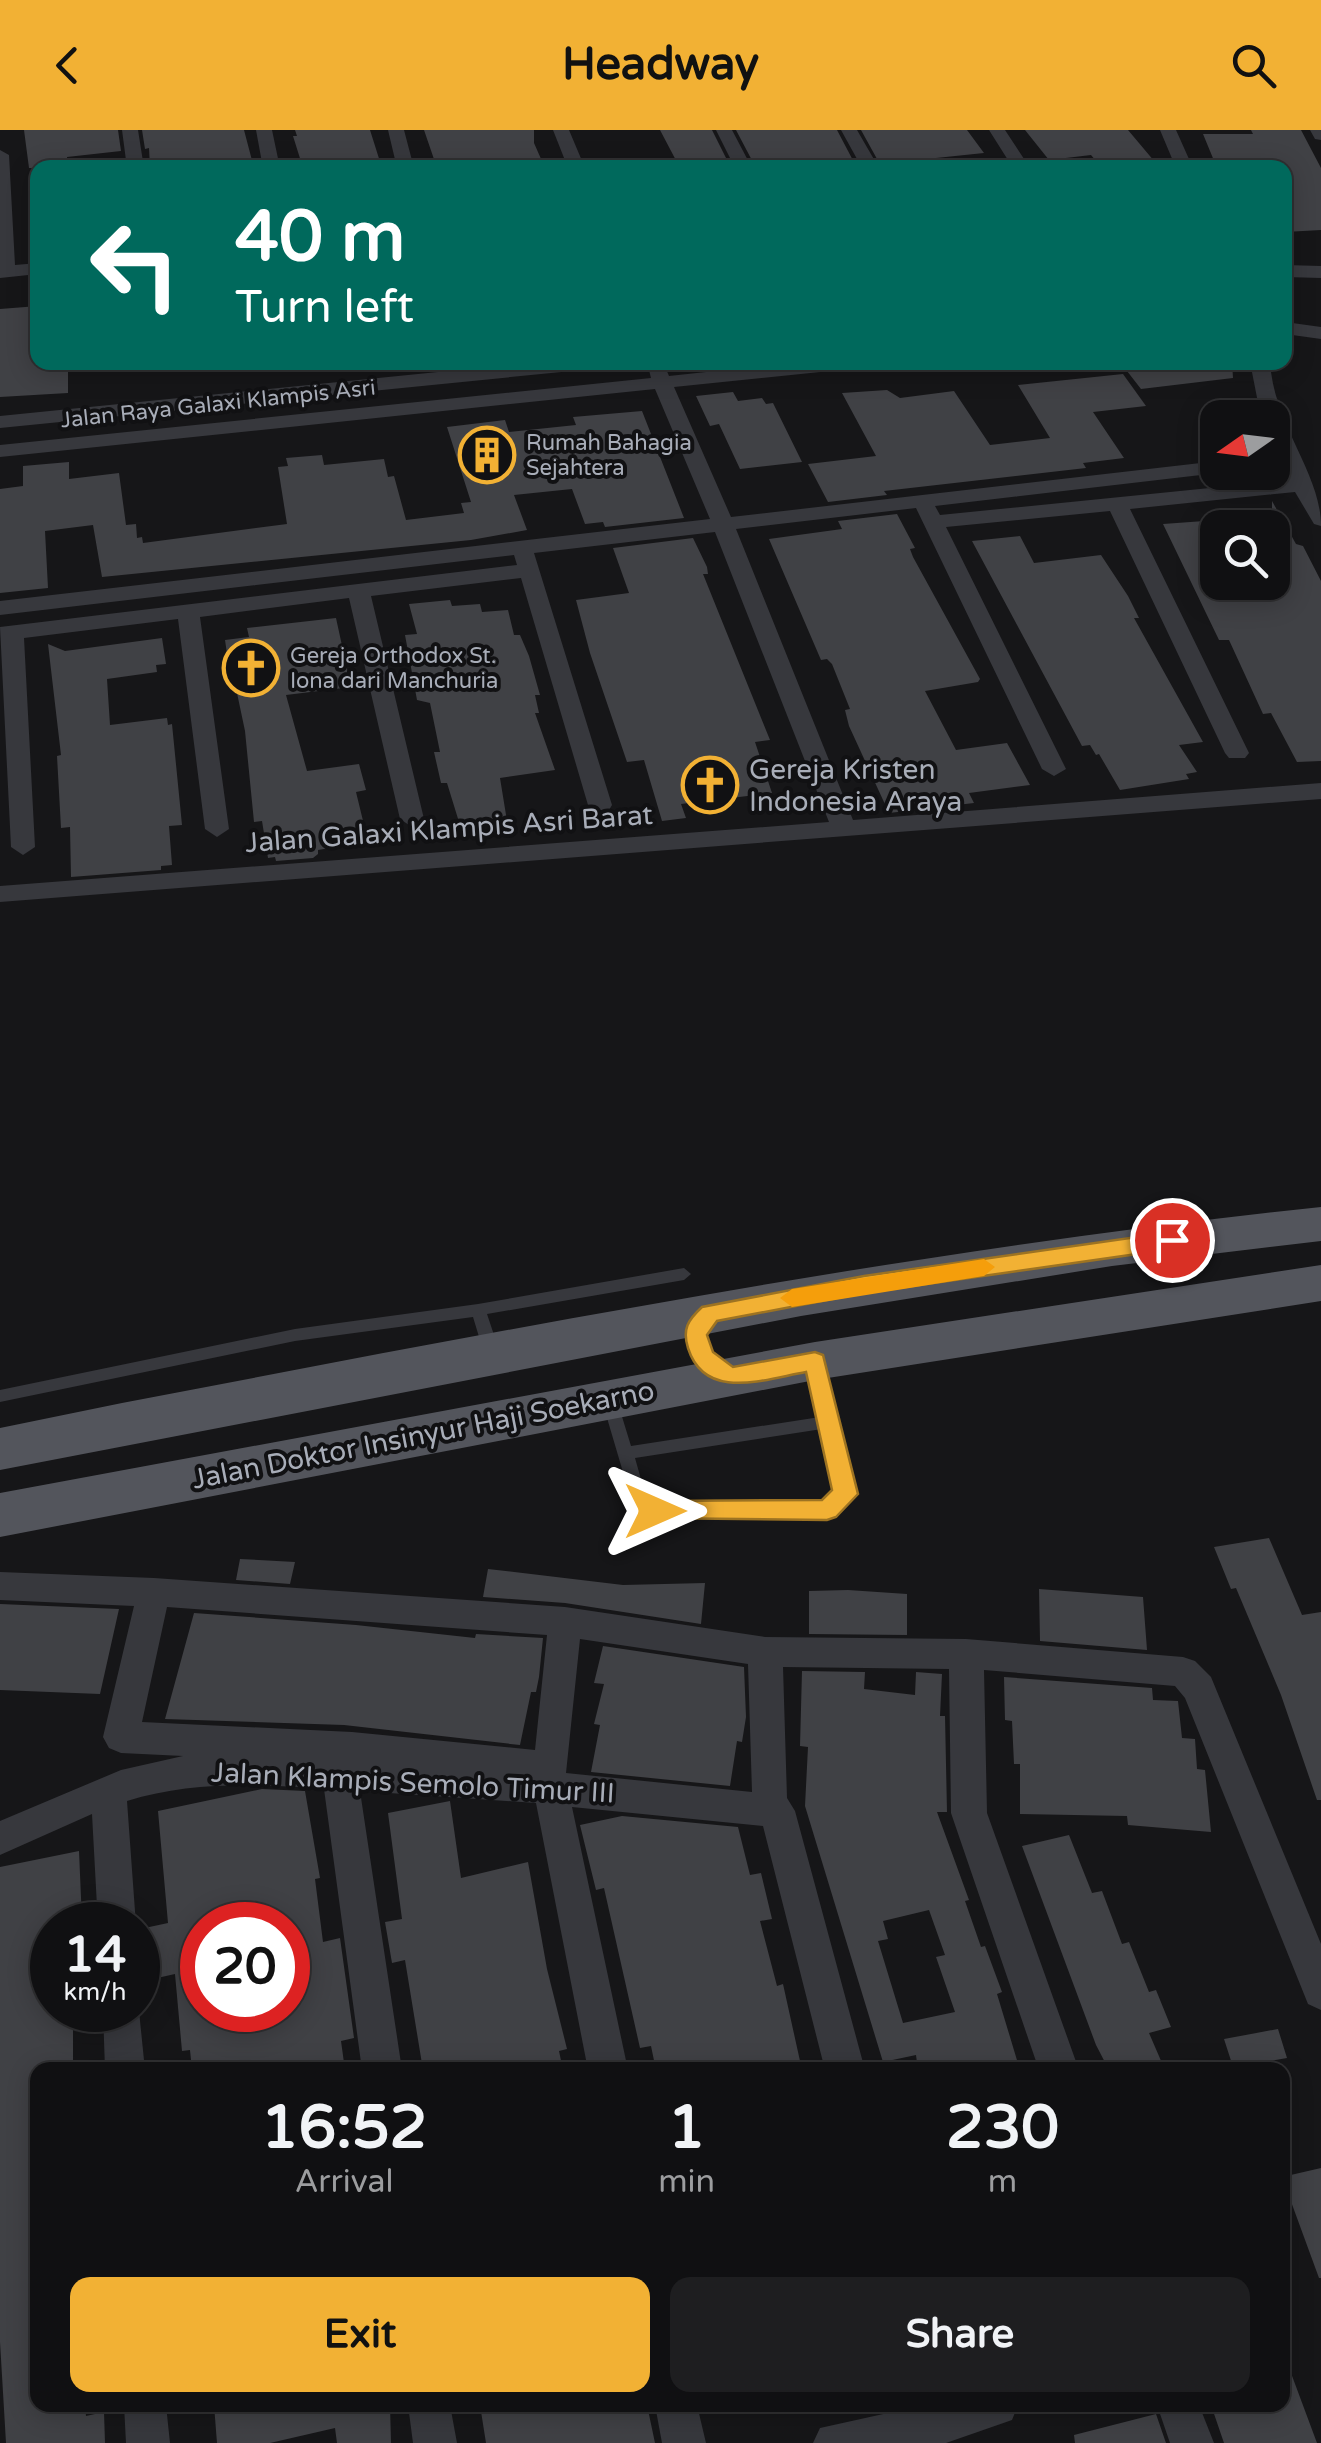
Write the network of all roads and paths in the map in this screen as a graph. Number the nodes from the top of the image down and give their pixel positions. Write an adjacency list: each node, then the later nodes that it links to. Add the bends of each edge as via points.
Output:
1 (130, 130): 10 (street)
2 (264, 130): 11 (street)
3 (396, 130): 12 (street)
4 (562, 130): 13 (street)
5 (724, 130): 14 (street)
6 (849, 130): 15 (street)
7 (997, 130): 16 (street)
8 (1168, 130): 17 (street)
9 (0, 155): 19 (street)
10 (135, 160)
11 (270, 160)
12 (404, 160)
13 (574, 160)
14 (740, 160)
15 (866, 160)
16 (1017, 160)
17 (1181, 160)
18 (30, 269): 19 (street)
19 (3, 271)
20 (1292, 271): 21 (street)
21 (1321, 272)
22 (30, 289): 23 (street)
23 (0, 292)
24 (1292, 329): 25 (street)
25 (1321, 333)
26 (520, 370): 31 (street, Jalan Raya Galaxi Klampis Asri)
27 (713, 370): 29 (street, Jalan Raya Galaxi Klampis Asri)
28 (1260, 370): 30 (street)
29 (658, 373): 33 (street, Jalan Raya Galaxi Klampis Asri); 41 (street)
30 (1266, 400)
31 (174, 404): 32 (street, Jalan Raya Galaxi Klampis Asri); 33 (street)
32 (0, 422)
33 (176, 433): 34 (street, Jalan Raya Galaxi Klampis Asri)
34 (0, 451)
35 (1200, 470): 39 (street)
36 (1290, 471): 37 (street)
37 (1302, 486): 38 (street); 40 (street)
38 (1118, 504): 39 (street); 47 (street)
39 (927, 512): 41 (street); 48 (street)
40 (1321, 520)
41 (723, 524): 42 (street); 53 (street)
42 (526, 559): 43 (street); 44 (street); 50 (street)
43 (359, 592): 45 (street); 51 (street)
44 (0, 608)
45 (188, 612): 46 (street); 52 (street)
46 (6, 633): 54 (street)
47 (1237, 752)
48 (1054, 769)
49 (1321, 791): 53 (street, Jalan Galaxi Klampis Asri Barat)
50 (600, 805)
51 (412, 819)
52 (217, 829)
53 (844, 829): 55 (street, Jalan Galaxi Klampis Asri Barat)
54 (22, 847)
55 (0, 894)
56 (1321, 1224): 59 (main road, via 864,1284)
57 (684, 1274): 60 (lane)
58 (1321, 1282): 62 (main road, Jalan Doktor Insinyur Haji Soekarno)
59 (710, 1313): 61 (main road); 63 (main road, via 696,1328 698,1345 710,1367)
60 (485, 1332): 61 (main road); 64 (lane, via 295,1335); 67 (main road, via 203,1406)
61 (586, 1334): 65 (main road, via 606,1341 620,1366 620,1383)
62 (815, 1361): 63 (main road, Jalan Doktor Insinyur Haji Soekarno); 66 (lane)
63 (732, 1376): 65 (main road, Jalan Doktor Insinyur Haji Soekarno)
64 (0, 1396)
65 (609, 1399): 68 (lane); 69 (main road, Jalan Doktor Insinyur Haji Soekarno)
66 (828, 1422): 68 (lane); 68 (lane, via 845,1494 827,1510 655,1511 640,1501)
67 (0, 1449)
68 (625, 1453)
69 (0, 1516)
70 (0, 1586): 71 (street)
71 (154, 1592): 72 (street); 76 (street, via 121,1736 352,1748)
72 (565, 1622): 73 (street); 76 (street)
73 (764, 1652): 74 (street); 78 (street)
74 (966, 1654): 81 (street, via 1172,1668 1194,1681); 87 (street, via 968,1813)
75 (340, 1774): 76 (street, Jalan Klampis Semolo Timur III); 77 (street, Jalan Klampis Semolo Timur III, via 203,1770); 84 (street)
76 (551, 1777): 78 (street, Jalan Klampis Semolo Timur III); 85 (street)
77 (109, 1792): 79 (street, Jalan Klampis Semolo Timur III); 80 (street)
78 (774, 1804): 86 (street)
79 (0, 1838)
80 (116, 1902)
81 (1321, 1991)
82 (123, 2032): 83 (street)
83 (125, 2062)
84 (381, 2062)
85 (606, 2062)
86 (843, 2062)
87 (1055, 2062)
88 (146, 2412): 93 (street)
89 (431, 2412): 94 (street)
90 (677, 2412): 95 (street)
91 (1181, 2412): 97 (street)
92 (936, 2414): 96 (street)
93 (148, 2443)
94 (435, 2443)
95 (684, 2443)
96 (835, 2443)
97 (1192, 2443)

